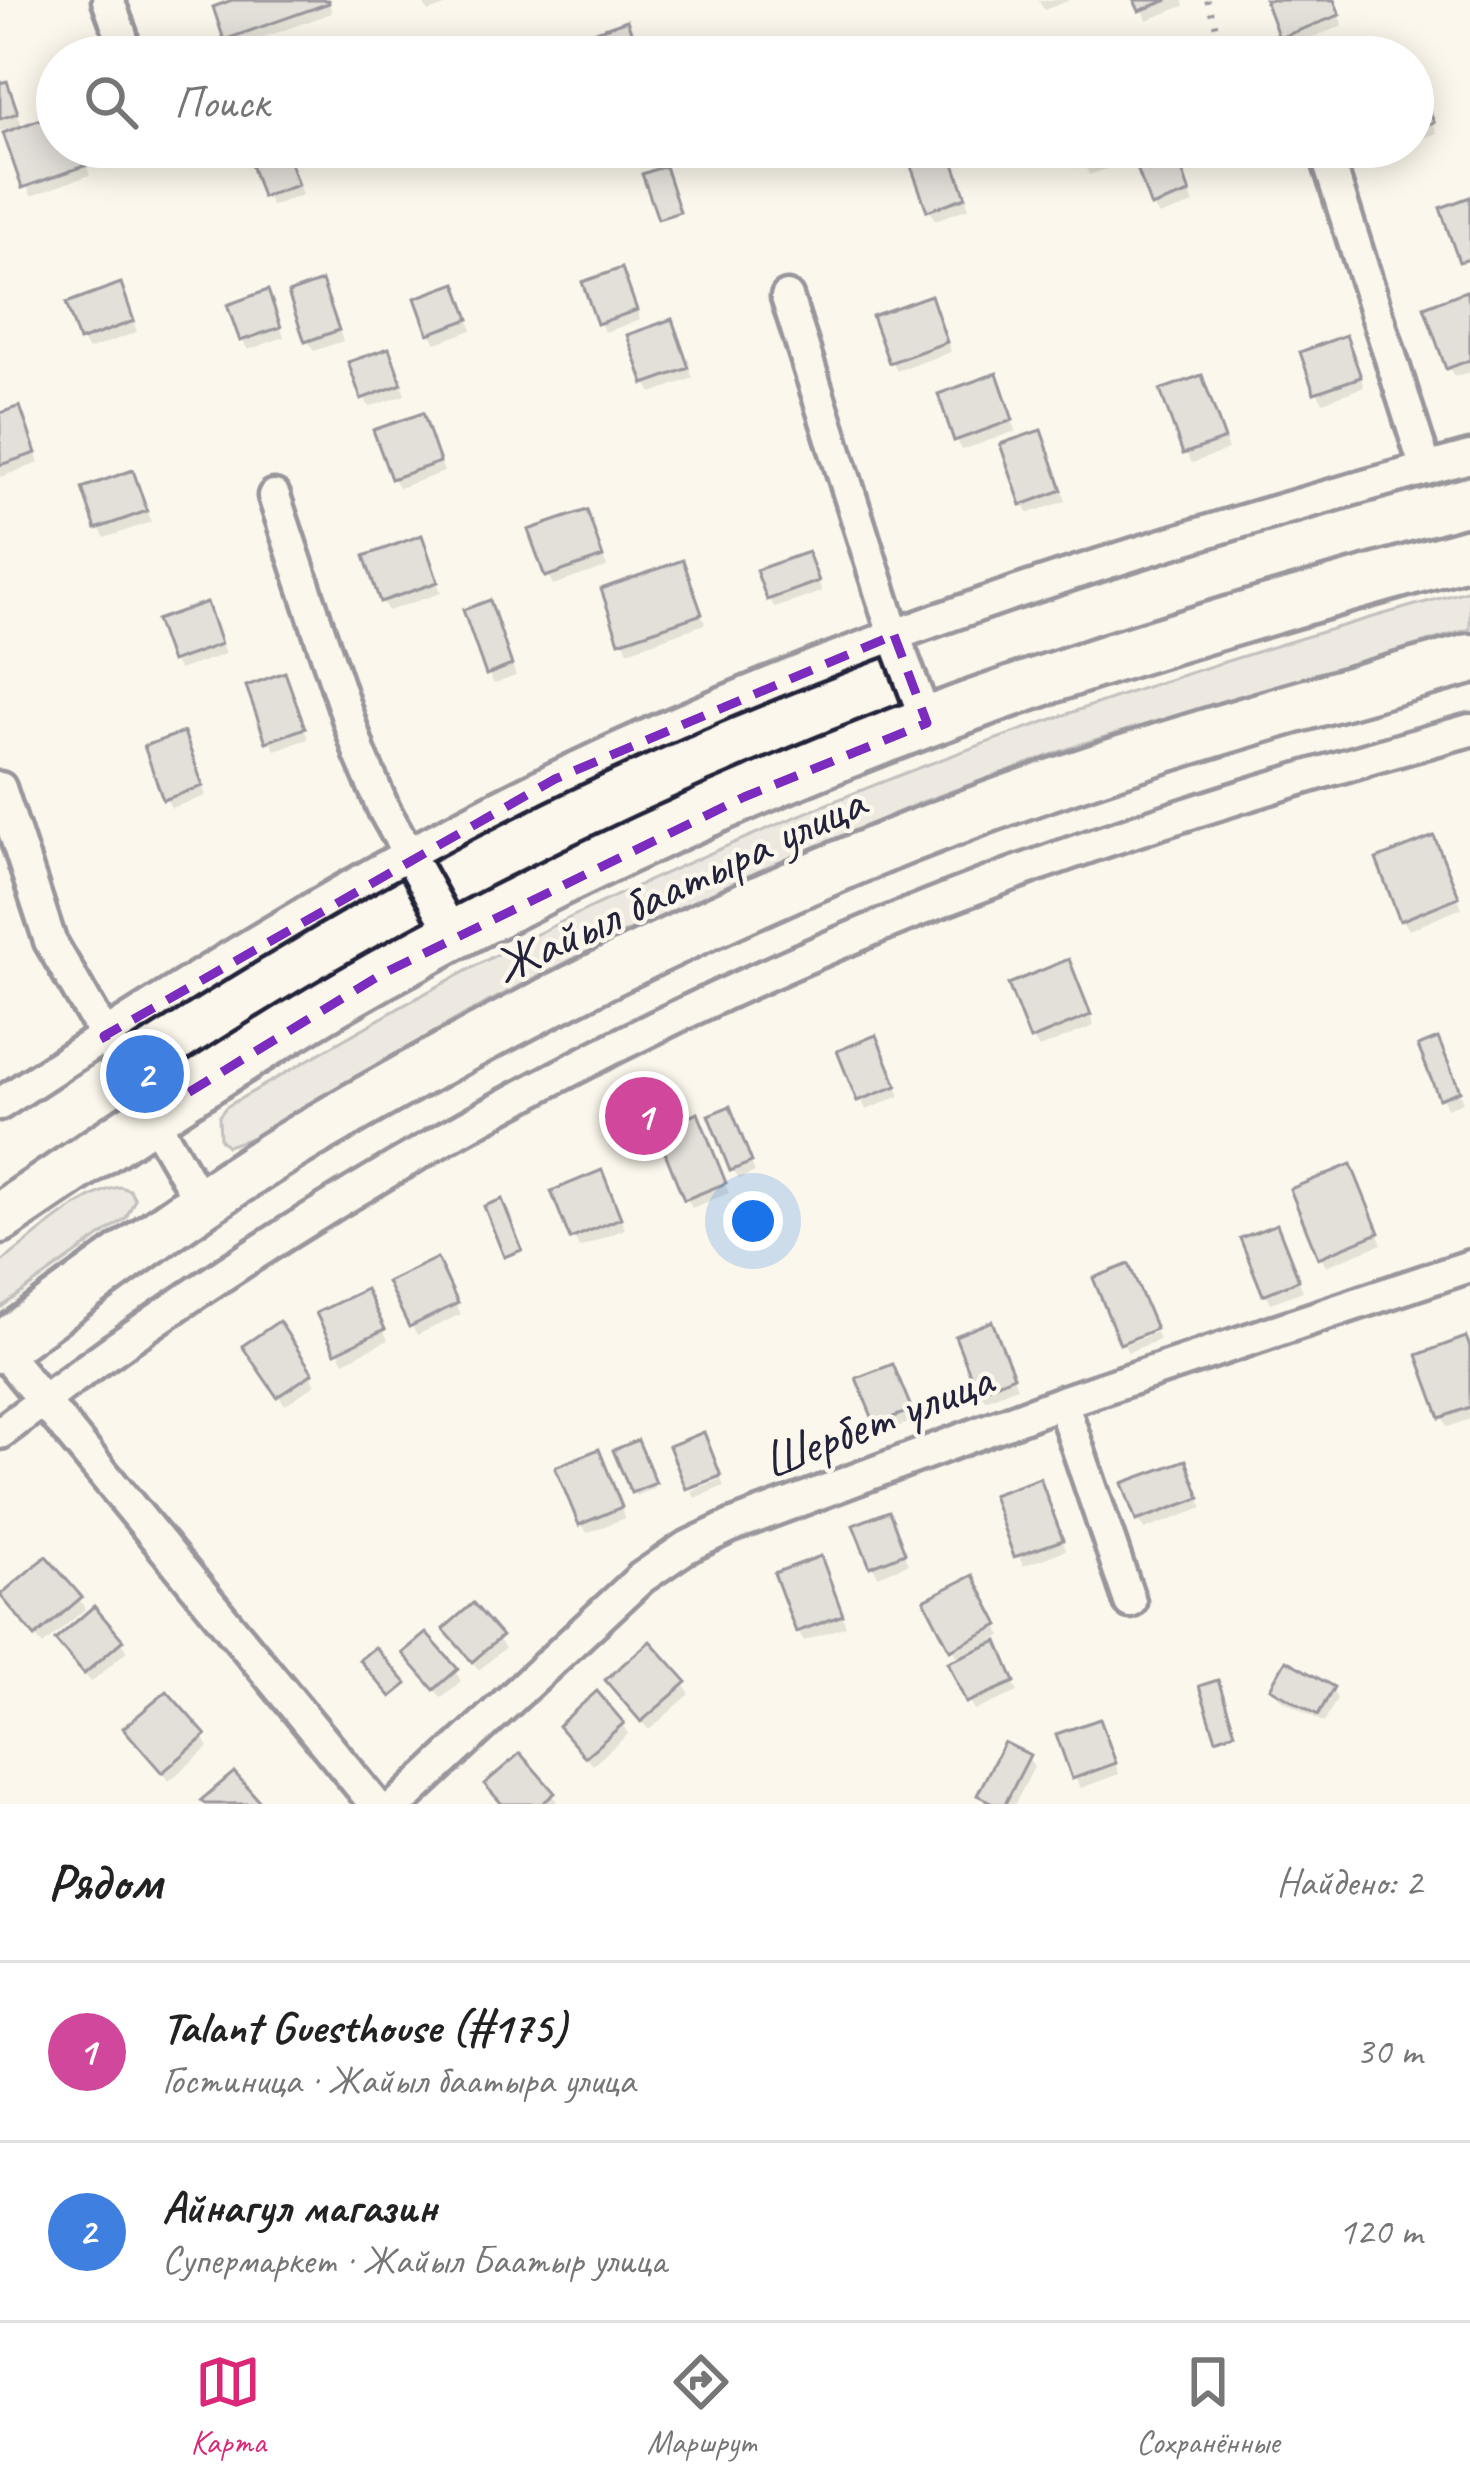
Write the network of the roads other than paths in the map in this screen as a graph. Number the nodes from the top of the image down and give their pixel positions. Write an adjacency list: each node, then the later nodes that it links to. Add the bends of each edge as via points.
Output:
1 (108, 0): 2 (street)
2 (121, 35)
3 (1331, 168): 6 (street)
4 (787, 297): 9 (street)
5 (1470, 457): 6 (street)
6 (1426, 469): 9 (street, via 1155,546)
7 (274, 496): 14 (street, via 360,754)
8 (1470, 553): 11 (main road, Жайыл баатыра улица, via 1260,611)
9 (894, 635): 11 (street); 14 (street, via 555,778)
10 (1470, 659): 19 (main road, Жайыл баатыра улица, via 1130,757 783,892 433,1065)
11 (927, 723): 15 (main road, Жайыл баатыра улица, via 744,797)
12 (1470, 730): 23 (street, via 1044,862 709,1001 362,1186)
13 (0, 788): 16 (street, via 50,941)
14 (408, 856): 15 (street); 16 (street)
15 (454, 937): 18 (main road, Жайыл баатыра улица)
16 (104, 1036): 17 (street); 18 (street)
17 (0, 1104)
18 (150, 1116): 19 (street); 20 (main road, Жайыл баатыра улица)
19 (202, 1204): 22 (main road, Жайыл баатыра улица)
20 (0, 1218)
21 (1470, 1266): 24 (street, Шербет улица)
22 (0, 1348): 23 (street)
23 (42, 1401): 25 (street); 27 (street)
24 (1062, 1402): 26 (street); 28 (street, Шербет улица, via 686,1548 641,1578)
25 (0, 1433)
26 (1130, 1602)
27 (375, 1804)
28 (398, 1804)

